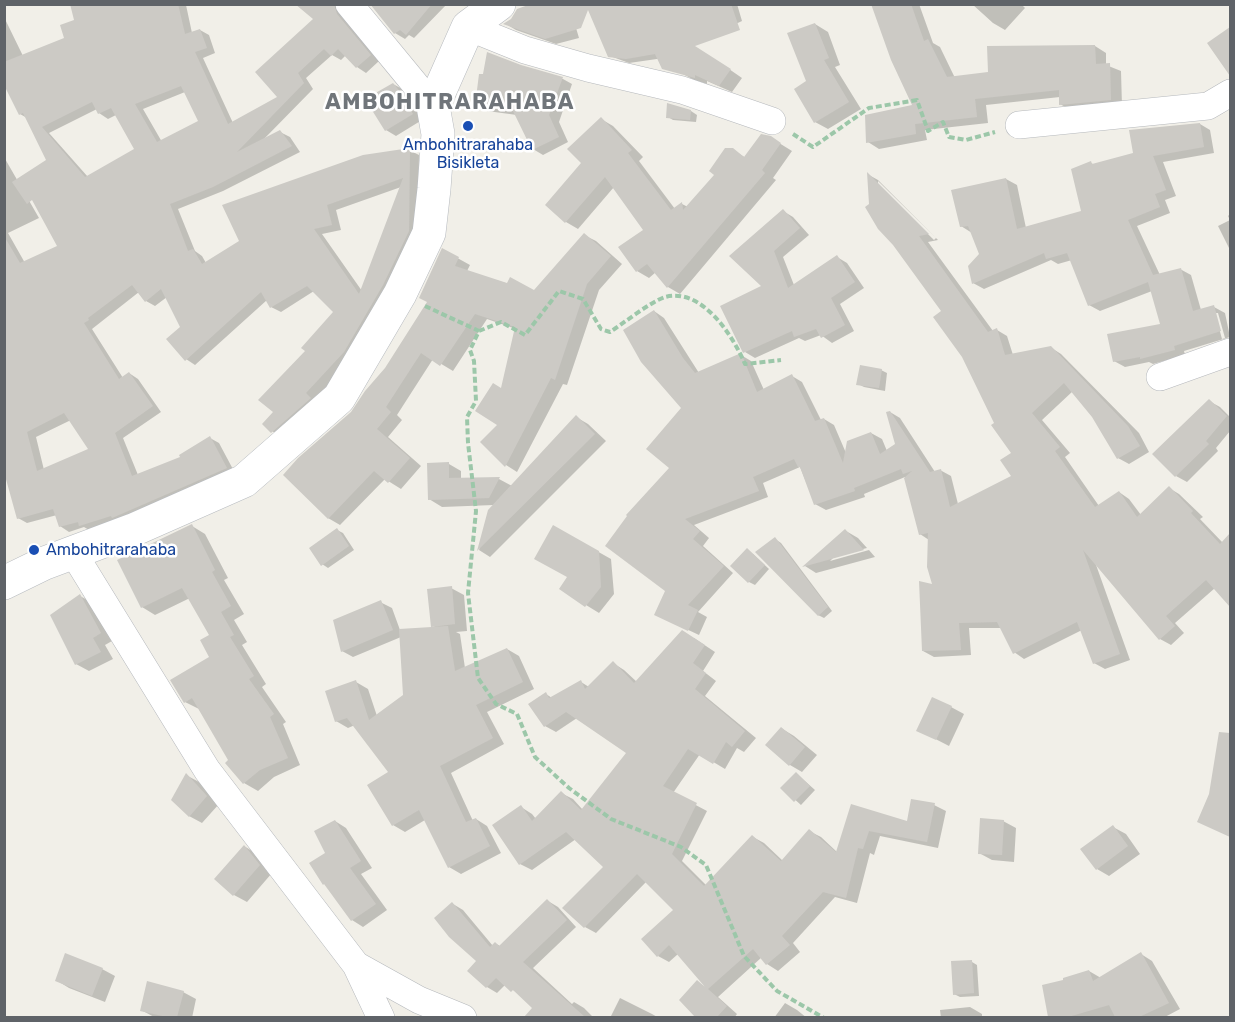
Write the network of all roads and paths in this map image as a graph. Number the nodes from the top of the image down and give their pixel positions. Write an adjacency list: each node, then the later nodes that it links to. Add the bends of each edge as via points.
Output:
1 (349, 4): 5 (street)
2 (499, 4): 3 (street)
3 (468, 27): 5 (street); 6 (street, via 525,50 682,90)
4 (1230, 93): 7 (street, via 1208,106)
5 (433, 106): 8 (street, via 438,134 429,232)
6 (772, 121): 7 (path, via 813,147 868,108 917,100 928,131 943,122 948,138 966,140)
7 (1019, 125)
8 (400, 294): 9 (path); 13 (street, via 339,398 244,482)
9 (479, 331): 11 (path, via 501,322 525,335 559,291 583,299 601,329 610,332 665,297 685,297 708,310 724,327 745,364); 18 (path, via 470,350 476,401 467,417 476,512 468,593 478,678 496,704 517,714 535,757 569,788 611,819 681,847 706,865 744,956 777,991)
10 (1230, 352): 12 (street)
11 (781, 360)
12 (1160, 377)
13 (74, 554): 14 (street); 15 (street, via 207,770)
14 (4, 583)
15 (356, 965): 16 (street); 17 (street, via 419,1000)
16 (381, 1017)
17 (463, 1017)
18 (824, 1017)

